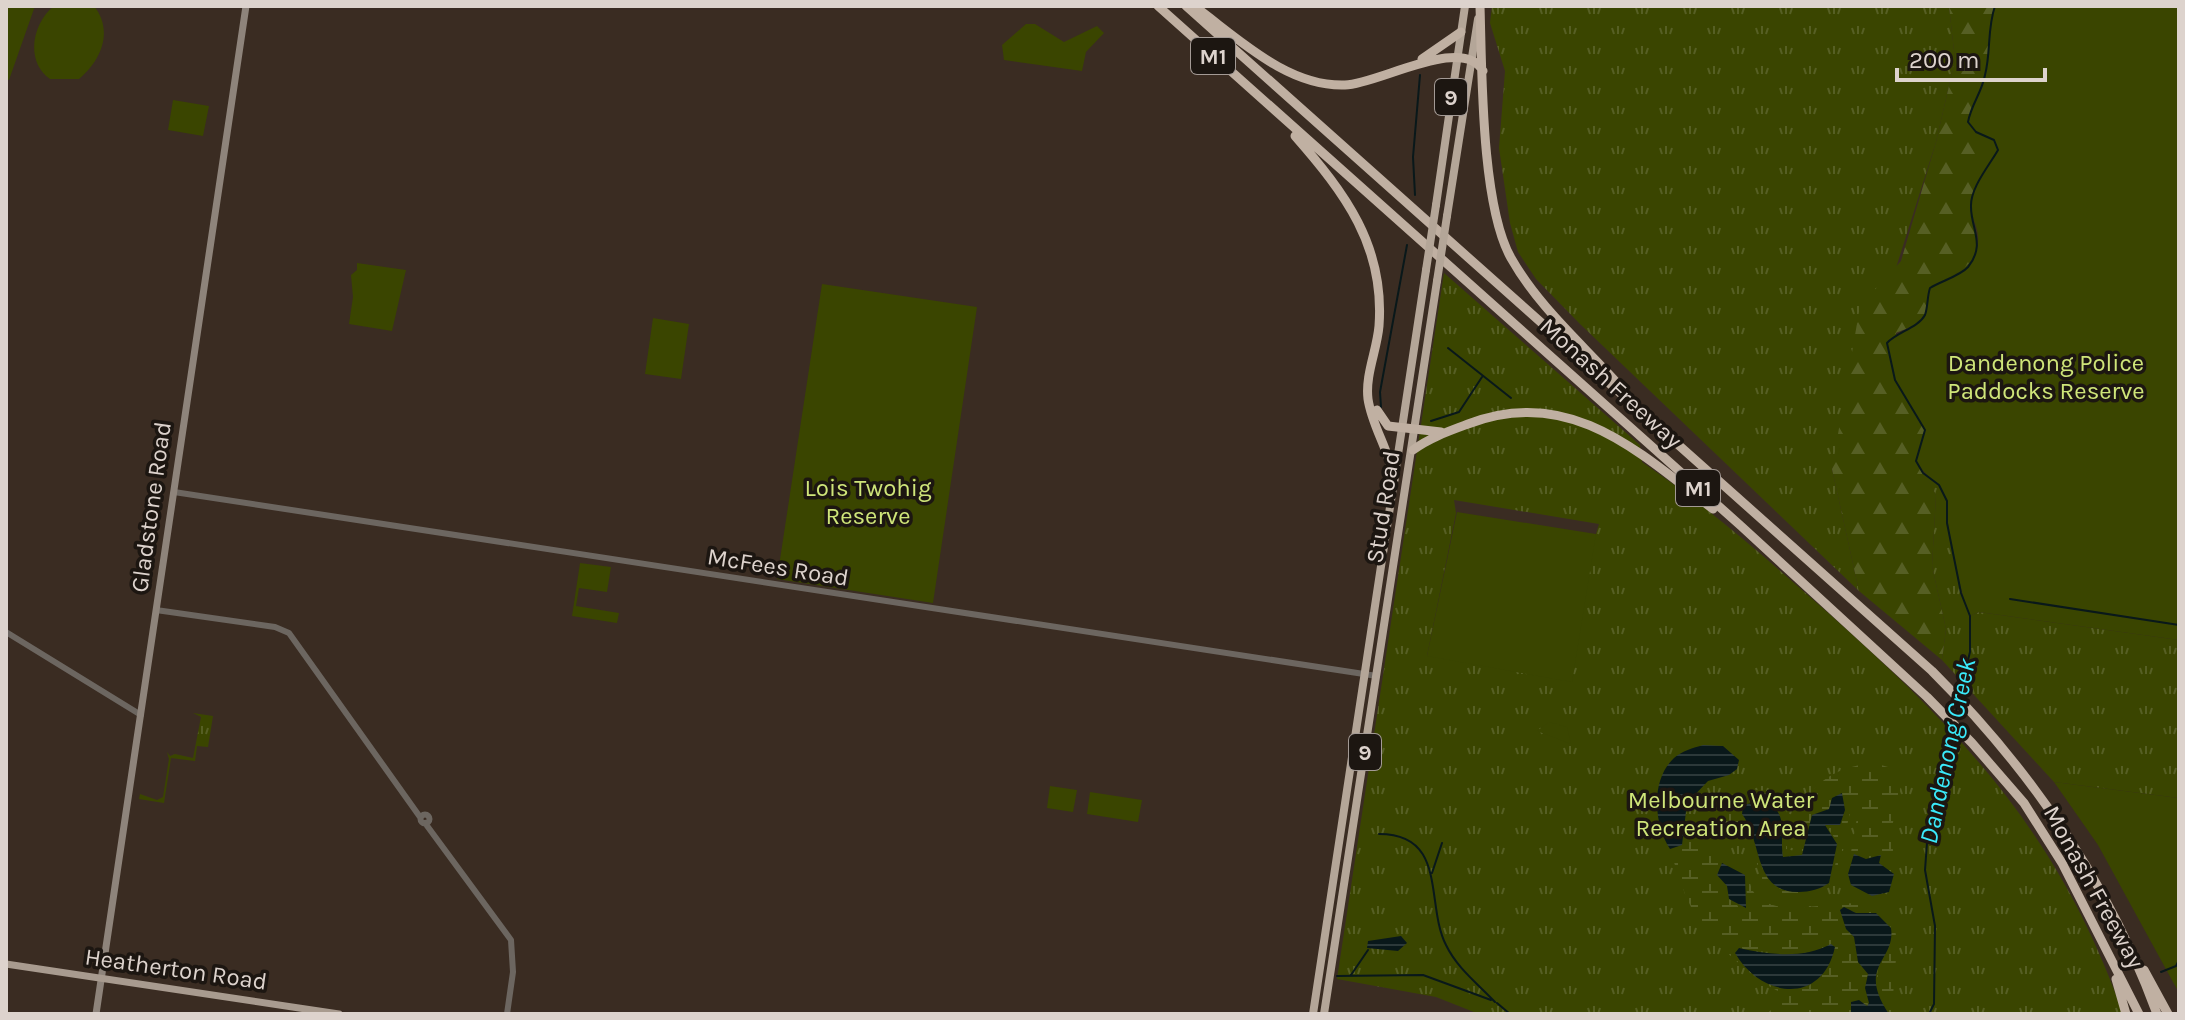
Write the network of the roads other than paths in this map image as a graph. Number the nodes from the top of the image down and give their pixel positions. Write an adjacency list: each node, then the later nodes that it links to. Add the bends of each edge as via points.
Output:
1 (246, 6): 20 (main road, Gladstone Road)
2 (1158, 6): 12 (highway, Monash Freeway / M1)
3 (1186, 6): 14 (highway, Monash Freeway / M1)
4 (1194, 6): 10 (highway, via 1273,64 1324,83 1375,81)
5 (1465, 6): 7 (highway, Stud Road / 9)
6 (1480, 6): 9 (highway, Stud Road / 9); 11 (highway)
7 (1461, 32): 8 (highway, Stud Road / 9); 10 (highway)
8 (1458, 57): 9 (highway); 10 (highway); 15 (highway, Stud Road / 9, bridge)
9 (1471, 61): 11 (highway); 17 (highway, Stud Road / 9, bridge)
10 (1414, 67)
11 (1484, 75): 14 (highway, via 1493,210 1510,256 1554,316)
12 (1269, 106): 13 (highway, via 1326,171 1365,230 1379,299); 21 (highway, Monash Freeway / M1)
13 (1372, 367): 15 (highway, via 1379,416 1388,426); 19 (highway, via 1370,410)
14 (1650, 420): 27 (highway, Monash Freeway / M1, via 1977,716 2057,820)
15 (1403, 427): 17 (highway); 19 (highway, Stud Road / 9)
16 (1454, 429): 17 (highway); 18 (highway); 21 (highway, via 1521,411 1600,427)
17 (1416, 430): 18 (highway, Stud Road / 9)
18 (1413, 450): 25 (highway, Stud Road / 9)
19 (1394, 480): 24 (highway, Stud Road / 9)
20 (174, 492): 22 (main road, Gladstone Road); 24 (street, McFees Road)
21 (1770, 553): 28 (highway, Monash Freeway / M1, via 1927,697 2024,803 2062,863)
22 (156, 610): 26 (main road, Gladstone Road); 33 (street, via 286,631 504,926 514,948)
23 (6, 632): 26 (street)
24 (1363, 674): 25 (street, McFees Road); 34 (highway, Stud Road / 9)
25 (1377, 676): 35 (highway, Stud Road / 9)
26 (141, 715): 30 (main road, Gladstone Road)
27 (2131, 951): 38 (highway, Monash Freeway / M1); 39 (highway)
28 (2110, 958): 36 (highway); 37 (highway, Monash Freeway / M1)
29 (6, 964): 30 (main road, Heatherton Road)
30 (101, 979): 31 (main road, Gladstone Road); 32 (main road, Heatherton Road)
31 (96, 1014)
32 (339, 1014)
33 (507, 1014)
34 (1313, 1014)
35 (1324, 1014)
36 (2126, 1014)
37 (2139, 1014)
38 (2157, 1014)
39 (2168, 1014)

